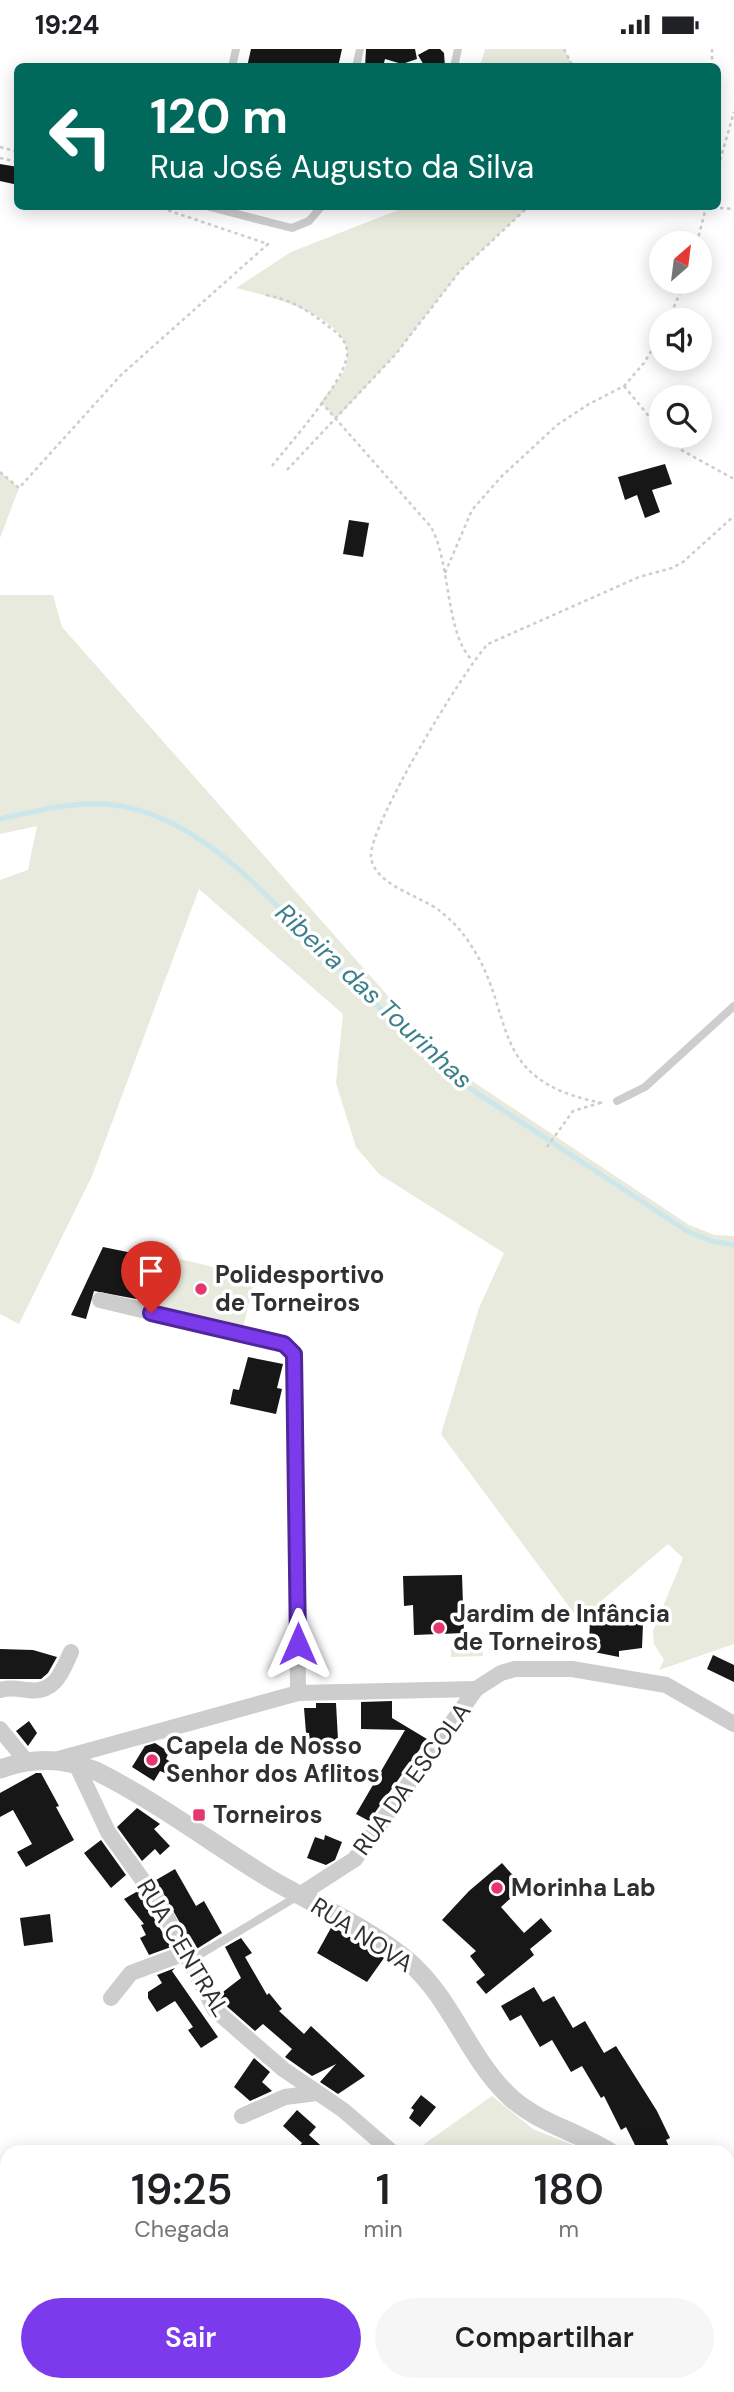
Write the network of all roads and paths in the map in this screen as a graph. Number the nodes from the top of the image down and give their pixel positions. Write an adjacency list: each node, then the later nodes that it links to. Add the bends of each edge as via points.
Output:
1 (734, 112): 2 (path)
2 (721, 157)
3 (167, 210): 18 (path, via 268,244 121,375 19,488)
4 (222, 210): 5 (lane, via 292,228 309,221)
5 (318, 210)
6 (525, 210): 14 (path, via 460,271 395,355)
7 (705, 210): 8 (path)
8 (700, 231)
9 (266, 295): 12 (path, via 307,310 345,343 345,368)
10 (649, 355): 11 (path)
11 (624, 386): 13 (path); 21 (path, via 557,425 501,477 472,510)
12 (321, 402): 14 (path); 16 (path)
13 (649, 416)
14 (336, 419): 17 (path); 21 (path, via 428,523 439,544)
15 (679, 448): 19 (path)
16 (272, 466)
17 (287, 470)
18 (0, 472)
19 (734, 479)
20 (734, 516): 22 (path, via 683,562 526,625 488,644)
21 (445, 573): 22 (path, via 461,643)
22 (472, 660): 25 (path, via 382,823 371,855 373,866 382,877 440,911 467,940 508,1039 527,1070 567,1093)
23 (734, 1006): 24 (lane, via 645,1087)
24 (617, 1101): 25 (path)
25 (602, 1103): 26 (path, via 573,1111)
26 (547, 1147)
27 (100, 1300): 31 (street, via 284,1344 292,1351)
28 (71, 1653): 30 (street, via 49,1688)
29 (477, 1689): 31 (street, RUA DA ESCOLA); 32 (street, via 515,1669 572,1669 666,1685); 38 (street, RUA DA ESCOLA, via 355,1859)
30 (0, 1690)
31 (298, 1693): 34 (street, RUA DA ESCOLA)
32 (734, 1724)
33 (1, 1730): 35 (street)
34 (55, 1760): 35 (street, RUA NOVA); 36 (street, RUA NOVA)
35 (27, 1762): 37 (street, RUA NOVA)
36 (76, 1764): 38 (street, RUA NOVA, via 146,1799); 39 (street, RUA CENTRAL, via 108,1832 154,1894)
37 (0, 1769)
38 (301, 1894): 39 (lane); 44 (street, RUA NOVA, via 377,1938 415,1968 437,1991 494,2079 513,2100)
39 (187, 1957): 40 (street, via 131,1973); 41 (street, RUA CENTRAL, via 222,2017)
40 (111, 1998)
41 (317, 2093): 42 (street, via 285,2097); 43 (street, RUA CENTRAL)
42 (242, 2116)
43 (383, 2145)
44 (596, 2145)

